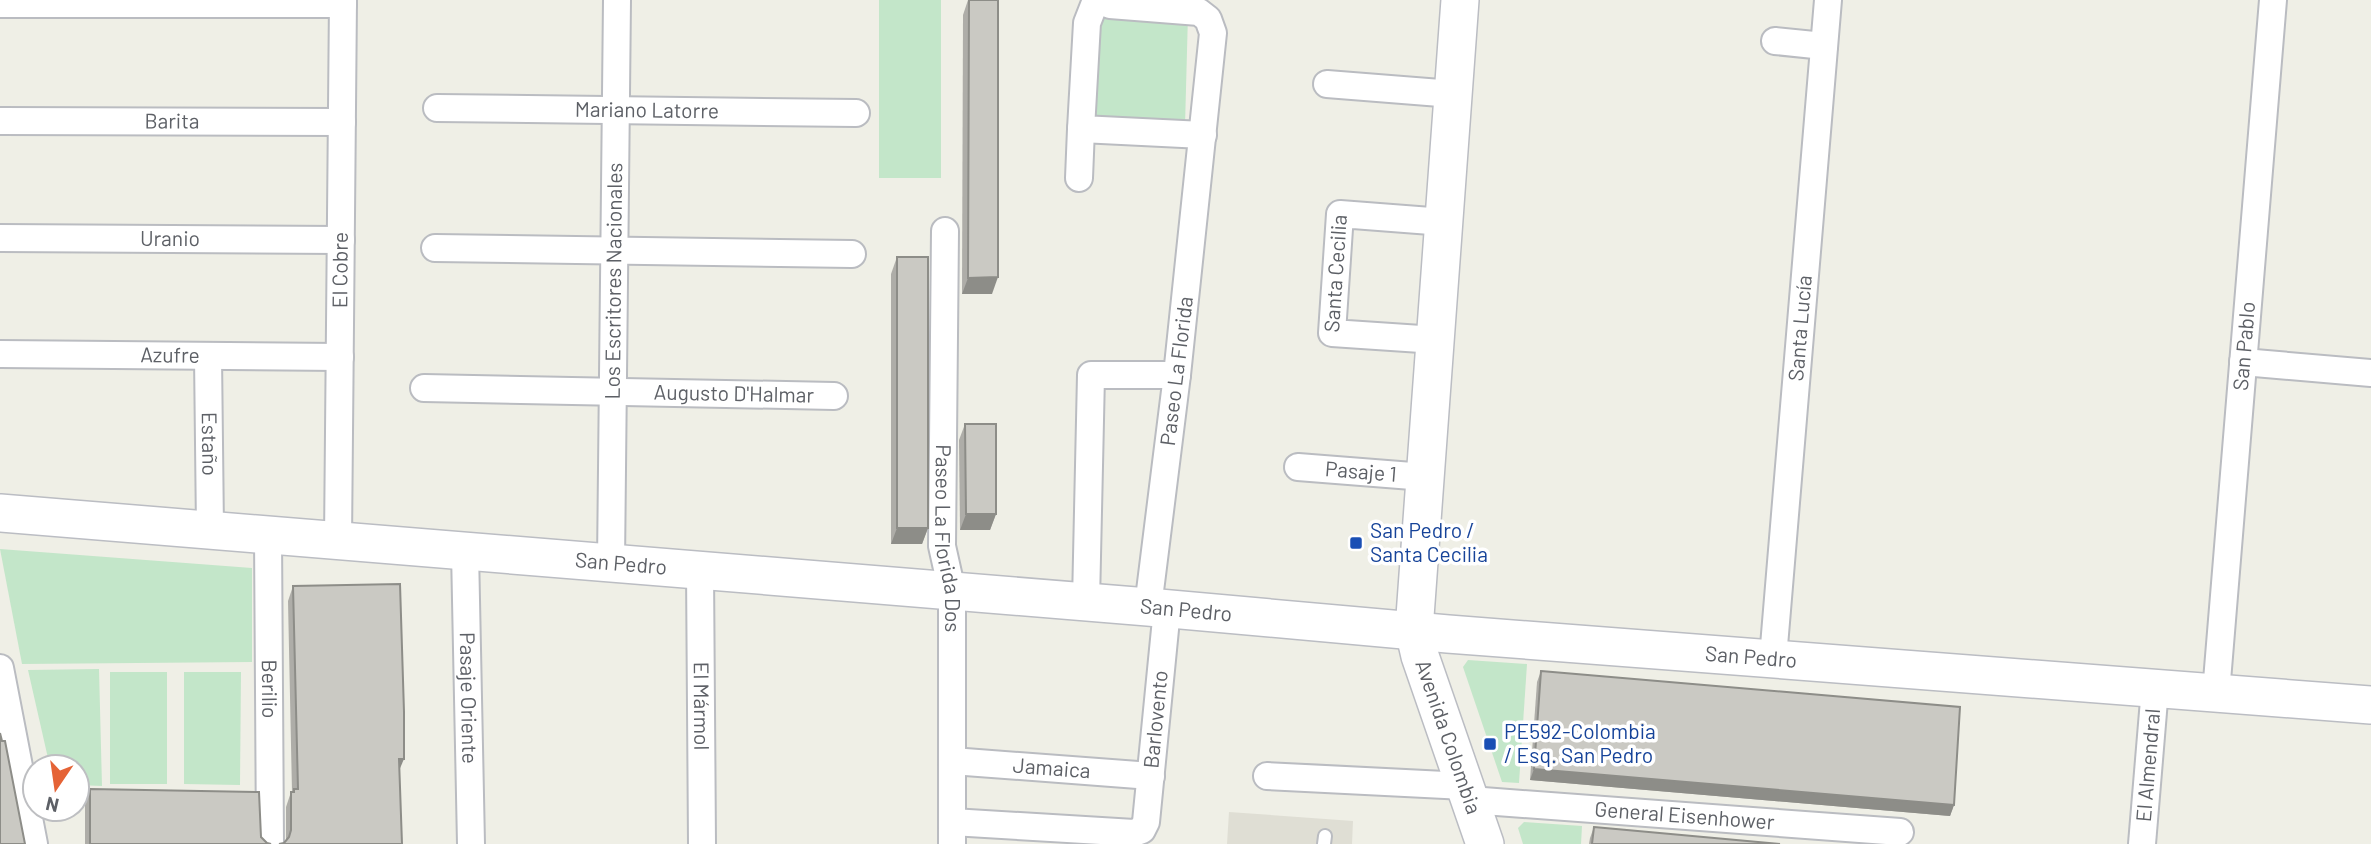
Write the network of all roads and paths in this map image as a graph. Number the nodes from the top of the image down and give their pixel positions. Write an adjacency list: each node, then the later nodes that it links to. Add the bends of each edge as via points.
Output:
1 (617, 0): 13 (street, Los Escritores Nacionales)
2 (1098, 0): 17 (street, Paseo La Florida, via 1087,23); 18 (street, Paseo La Florida, via 1110,5 1193,11 1208,19 1213,33)
3 (1460, 0): 11 (street)
4 (1828, 0): 9 (street, Santa Lucía)
5 (2273, 0): 31 (street, San Pablo)
6 (343, 2): 7 (street); 16 (street, El Cobre)
7 (0, 4)
8 (1775, 41): 9 (street)
9 (1824, 46): 50 (street, Santa Lucía)
10 (1327, 84): 11 (street)
11 (1453, 94): 20 (street)
12 (437, 108): 13 (street, Mariano Latorre)
13 (616, 110): 14 (street, Mariano Latorre); 25 (street, Los Escritores Nacionales)
14 (856, 113)
15 (0, 121): 16 (street, Barita)
16 (342, 122): 23 (street, El Cobre)
17 (1081, 129): 18 (street); 19 (street, Paseo La Florida)
18 (1203, 135): 33 (street, Paseo La Florida)
19 (1079, 178)
20 (1444, 222): 27 (street); 27 (street, Santa Cecilia, via 1340,214 1332,333)
21 (945, 231): 46 (street, Paseo La Florida Dos, via 942,547)
22 (0, 238): 23 (street, Uranio)
23 (341, 240): 30 (street, El Cobre)
24 (435, 248): 25 (street)
25 (615, 251): 26 (street); 35 (street, Los Escritores Nacionales)
26 (852, 254)
27 (1436, 340): 38 (street)
28 (0, 354): 29 (street, Azufre)
29 (208, 356): 30 (street, Azufre); 40 (street, Estaño)
30 (340, 357): 42 (street, El Cobre)
31 (2243, 362): 32 (street); 53 (street, San Pablo)
32 (2371, 373)
33 (1177, 375): 47 (street, via 1091,375); 48 (street, Paseo La Florida)
34 (424, 387): 35 (street, Augusto D'Halmar)
35 (613, 391): 36 (street, Augusto D'Halmar); 44 (street, Los Escritores Nacionales)
36 (834, 396)
37 (1298, 467): 38 (street, Pasaje 1)
38 (1425, 477): 49 (street)
39 (0, 513): 40 (street, San Pedro)
40 (210, 530): 41 (street, San Pedro)
41 (268, 535): 42 (street, San Pedro); 63 (street, Berilio)
42 (338, 541): 43 (street, San Pedro)
43 (466, 551): 44 (street, San Pedro); 64 (street, Pasaje Oriente)
44 (611, 563): 45 (street, San Pedro)
45 (700, 570): 46 (street, San Pedro); 65 (street, El Mármol)
46 (951, 591): 47 (street, San Pedro); 56 (street, Paseo La Florida Dos)
47 (1086, 602): 48 (street, San Pedro)
48 (1158, 608): 49 (street, San Pedro); 57 (street, Barlovento)
49 (1414, 630): 50 (street, San Pedro); 59 (street, Avenida Colombia)
50 (1773, 658): 52 (street, San Pedro)
51 (0, 668): 55 (street)
52 (2155, 688): 53 (street, San Pedro); 67 (street, El Almendral)
53 (2216, 693): 54 (street, San Pedro)
54 (2371, 705)
55 (8, 749): 62 (street)
56 (952, 761): 57 (street, Jamaica); 61 (street, Paseo La Florida Dos)
57 (1151, 776): 61 (street, Barlovento, via 1146,822 1134,833)
58 (1267, 776): 59 (street, General Eisenhower)
59 (1468, 793): 60 (street, General Eisenhower); 66 (street, Avenida Colombia)
60 (1900, 832)
61 (952, 833)
62 (32, 844)
63 (270, 844)
64 (471, 844)
65 (702, 844)
66 (1485, 844)
67 (2142, 844)

